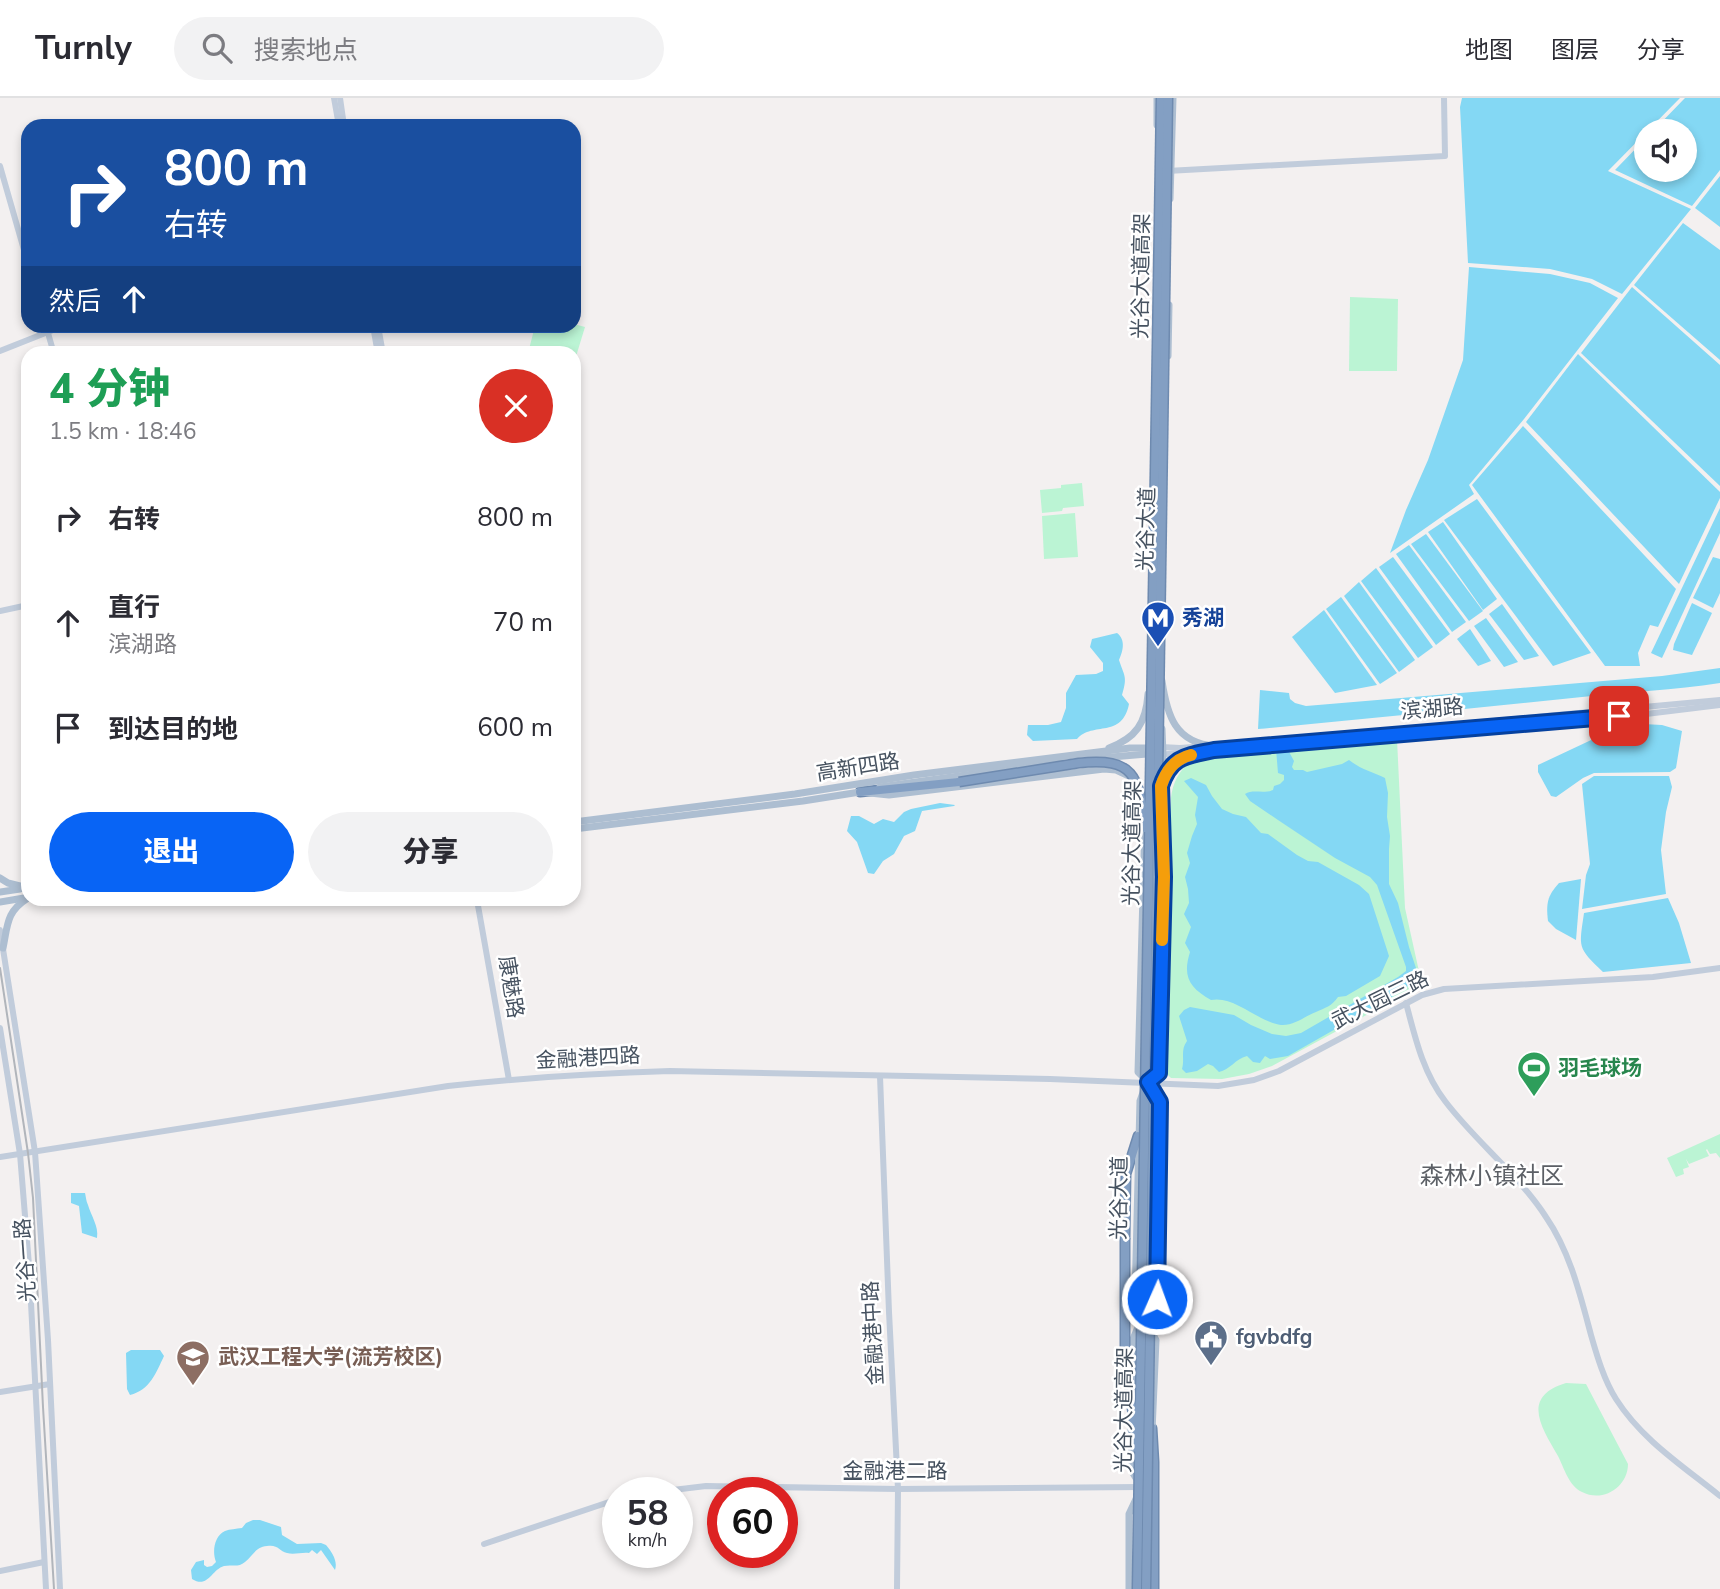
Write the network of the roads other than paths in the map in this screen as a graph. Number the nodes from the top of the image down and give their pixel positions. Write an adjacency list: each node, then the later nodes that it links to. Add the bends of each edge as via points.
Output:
1 (337, 98): 5 (street)
2 (1159, 98): 8 (main road, 光谷大道); 28 (highway, 光谷大道高架, bridge)
3 (1170, 98): 7 (main road, 光谷大道); 68 (highway, 光谷大道高架, bridge)
4 (1444, 98): 7 (street, via 1446,156)
5 (341, 119)
6 (0, 166): 10 (street)
7 (1172, 170): 8 (street); 16 (main road, 光谷大道)
8 (1157, 171): 17 (main road, 光谷大道)
9 (0, 179): 11 (street)
10 (21, 240)
11 (21, 251)
12 (37, 333): 13 (street)
13 (0, 351)
14 (21, 607): 15 (street)
15 (0, 611)
16 (1161, 678): 19 (main road, via 1173,724 1194,741); 21 (main road, 光谷大道)
17 (1148, 694): 20 (main road, 光谷大道); 22 (main road, via 1136,732)
18 (1720, 702): 19 (street, 滨湖路)
19 (1214, 748): 21 (street, 滨湖路); 23 (main road, via 1172,764)
20 (1147, 751): 21 (street, 滨湖路); 22 (main road, 高新四路); 24 (main road, 高新四路, via 898,783); 25 (main road, 光谷大道)
21 (1163, 751): 23 (main road, 光谷大道)
22 (1098, 752): 26 (main road, 高新四路)
23 (1161, 786): 44 (main road, 光谷大道, via 1164,877 1159,1073)
24 (860, 792): 25 (main road, 高新四路, via 889,795 1116,770 1140,790); 27 (main road, 高新四路); 28 (highway, bridge, via 1087,762 1118,764 1139,787)
25 (1145, 818): 44 (main road, 光谷大道, via 1138,1072)
26 (581, 821)
27 (581, 828)
28 (1149, 874): 54 (highway, 光谷大道高架, bridge)
29 (0, 878): 30 (main road)
30 (21, 886)
31 (21, 889): 32 (main road)
32 (0, 892)
33 (21, 898): 34 (main road)
34 (0, 902)
35 (21, 902): 38 (main road, via 11,912)
36 (478, 906): 43 (street, 康魅路)
37 (0, 930): 38 (street, 光谷一路)
38 (3, 948): 46 (street, 光谷一路)
39 (1720, 968): 40 (street, 武大园三路, via 1653,977 1444,989)
40 (1406, 1003): 44 (street, 武大园三路, via 1254,1080 1218,1086); 58 (street, via 1422,1059 1443,1100 1532,1198 1559,1237 1615,1397 1654,1444)
41 (0, 1028): 47 (street, 光谷一路)
42 (880, 1076): 43 (street, 金融港四路, via 670,1071); 44 (street, 金融港四路); 57 (street, 金融港中路)
43 (509, 1080): 46 (street, 金融港四路)
44 (1148, 1082): 45 (main road, 光谷大道, via 1140,1101); 49 (main road, 光谷大道, via 1160,1102 1158,1257 1157,1299)
45 (1138, 1136): 49 (main road, 光谷大道, via 1135,1299); 54 (highway, bridge, via 1126,1174 1125,1351)
46 (35, 1152): 47 (street, 金融港四路); 50 (street, 光谷一路)
47 (20, 1154): 48 (street, 金融港四路); 51 (street, 光谷一路)
48 (0, 1157)
49 (1143, 1315): 53 (main road, 光谷大道, via 1156,1340); 55 (main road, 光谷大道, via 1133,1339 1130,1470)
50 (50, 1384): 51 (street); 64 (street, 光谷一路)
51 (35, 1386): 52 (street); 61 (street, 光谷一路)
52 (0, 1392)
53 (1152, 1428): 55 (main road, 光谷大道, via 1150,1470); 68 (highway)
54 (1140, 1466): 67 (highway, 光谷大道高架, bridge)
55 (1142, 1487): 57 (street, 金融港二路); 66 (main road, 光谷大道, via 1129,1514); 68 (main road, 光谷大道, via 1151,1513)
56 (693, 1488): 57 (street, 金融港二路)
57 (898, 1489): 65 (street, 金融港中路)
58 (1720, 1496)
59 (602, 1504): 60 (street)
60 (484, 1544)
61 (44, 1562): 62 (street); 63 (street, 光谷一路)
62 (0, 1571)
63 (46, 1589)
64 (61, 1589)
65 (897, 1589)
66 (1129, 1589)
67 (1137, 1589)
68 (1150, 1589)

